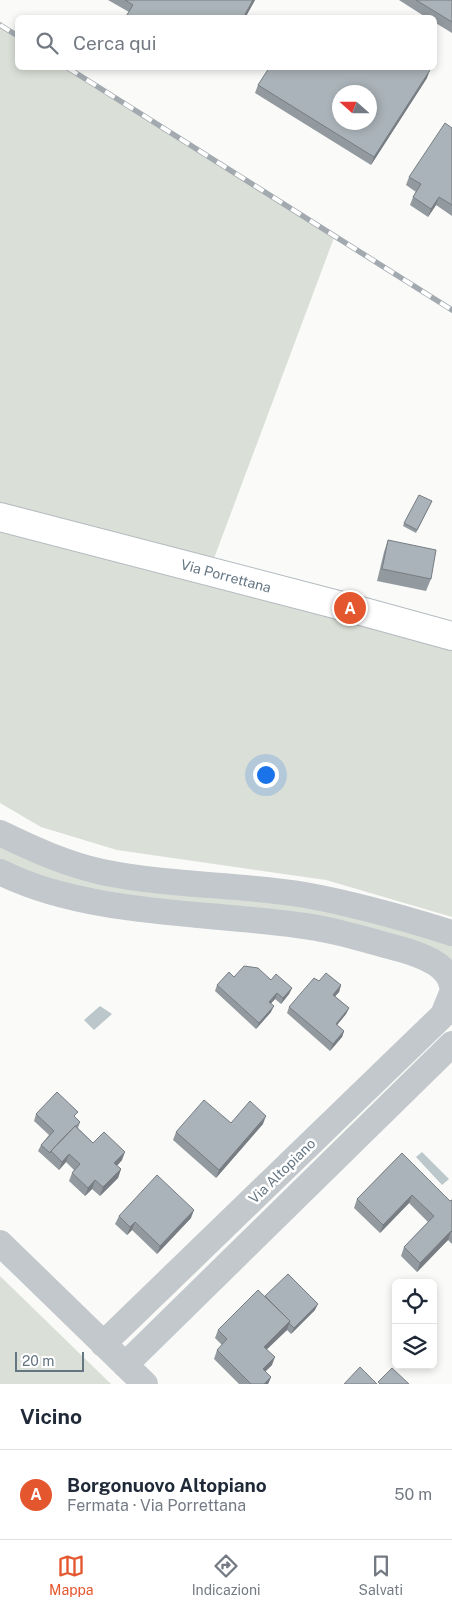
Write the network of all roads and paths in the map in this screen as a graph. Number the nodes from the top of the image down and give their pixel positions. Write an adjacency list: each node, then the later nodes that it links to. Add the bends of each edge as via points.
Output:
1 (0, 517): 2 (main road, Via Porrettana)
2 (452, 636)
3 (0, 834): 5 (street, via 46,856 102,872 165,882 305,895)
4 (0, 872): 6 (street, via 44,890 108,904 298,925 345,935 413,952 437,965)
5 (452, 933)
6 (452, 982): 7 (street)
7 (452, 986)
8 (452, 992): 11 (street, Via Altopiano, via 443,1015)
9 (452, 1044): 12 (street, Via Altopiano)
10 (0, 1244): 11 (street)
11 (103, 1344): 12 (street)
12 (125, 1365): 13 (street)
13 (145, 1384)

